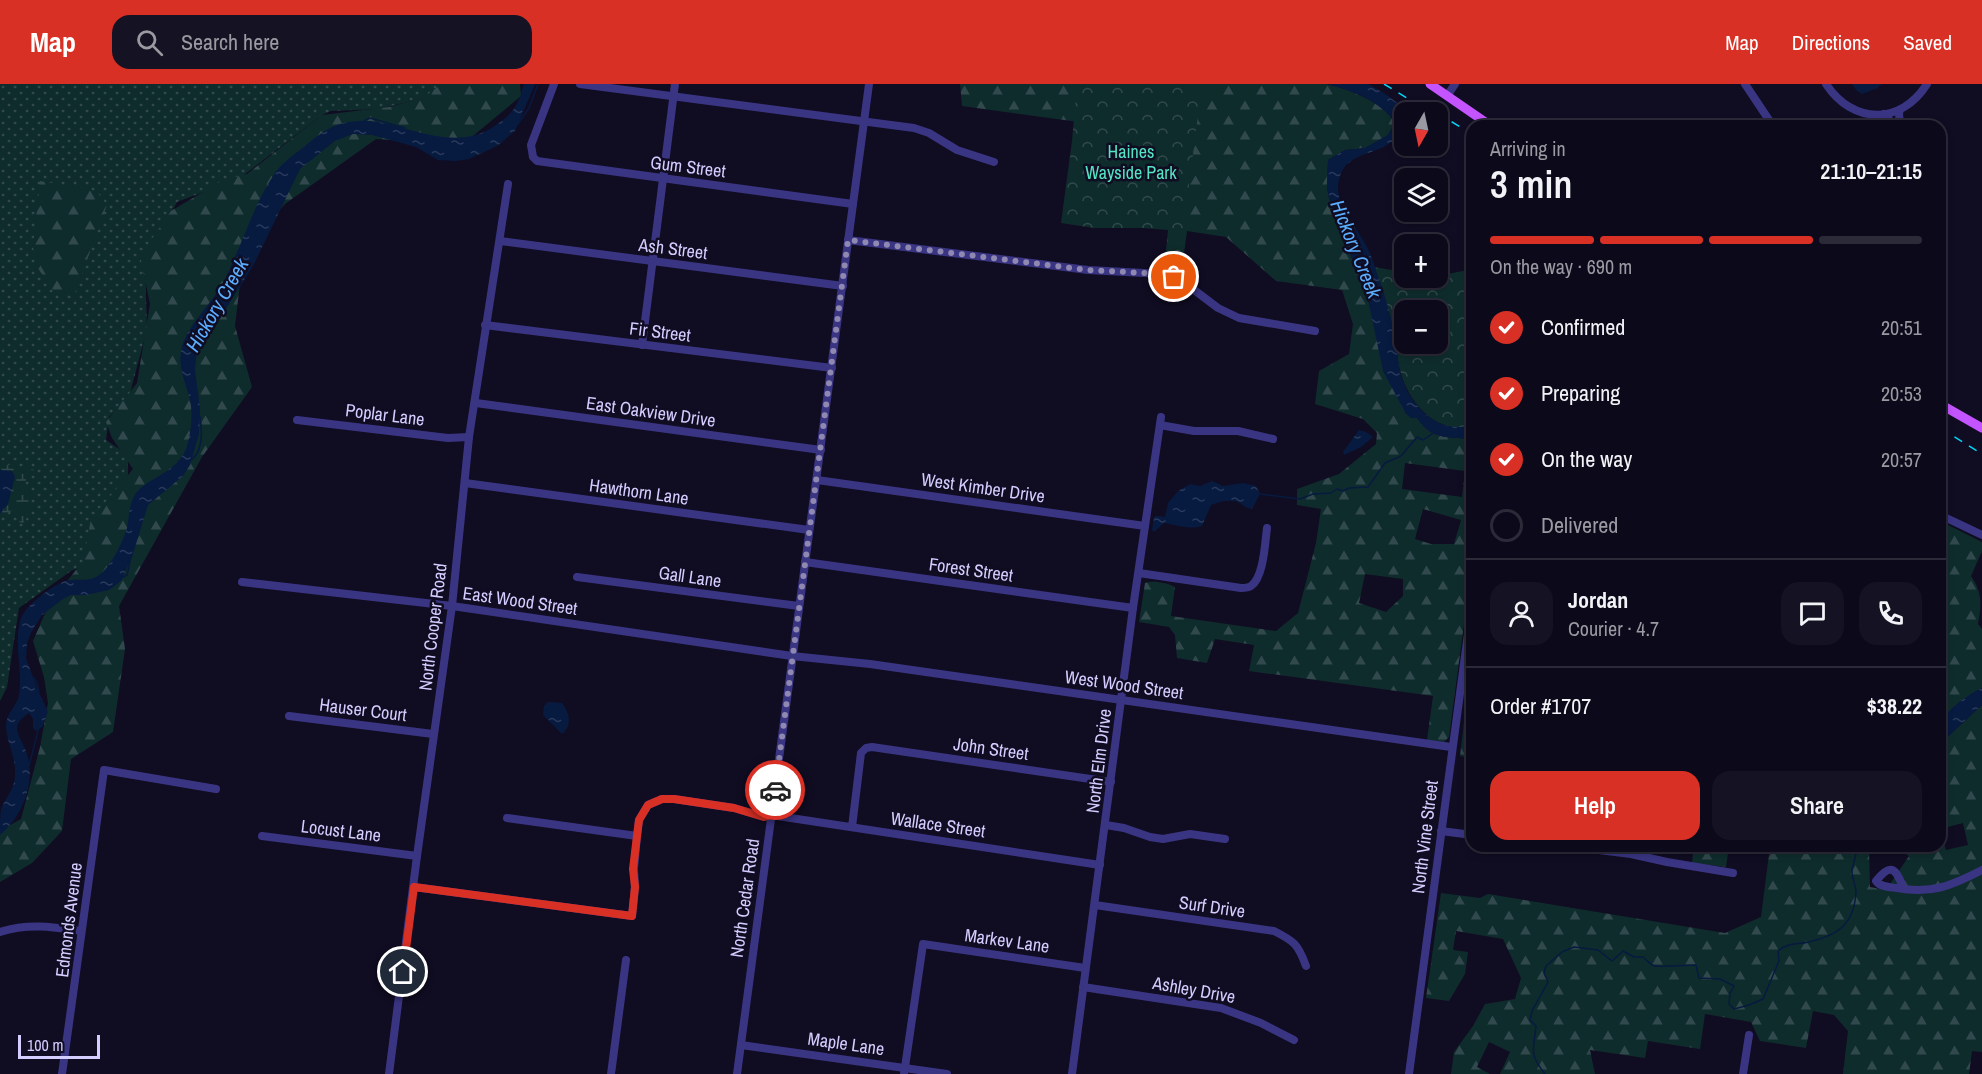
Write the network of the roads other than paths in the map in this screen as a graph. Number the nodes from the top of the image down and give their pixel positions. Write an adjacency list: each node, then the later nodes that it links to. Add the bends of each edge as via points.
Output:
1 (554, 84): 20 (street, Gum Street, via 531,145 533,157 541,163)
2 (580, 84): 11 (street)
3 (675, 84): 11 (street)
4 (869, 84): 18 (street, North Cedar Road)
5 (1430, 84): 10 (main road)
6 (1455, 84): 10 (street)
7 (1745, 84): 15 (street)
8 (1826, 84): 13 (street, via 1853,110 1868,115)
9 (1927, 84): 12 (street, via 1918,97)
10 (1447, 96): 14 (main road)
11 (673, 97): 18 (street); 20 (street)
12 (1900, 110): 13 (street); 17 (street)
13 (1884, 114): 16 (street)
14 (1482, 120)
15 (1769, 120)
16 (1888, 120)
17 (1900, 120)
18 (864, 122): 19 (street, via 929,132 957,150); 22 (street, North Cedar Road)
19 (994, 162)
20 (663, 179): 22 (street, Gum Street); 25 (street)
21 (508, 184): 24 (street, North Cooper Road)
22 (853, 204): 23 (street, North Cedar Road)
23 (848, 240): 26 (street, North Cedar Road); 28 (street, via 1088,270 1163,274 1181,280 1218,308 1239,318)
24 (500, 242): 25 (street, Ash Street); 27 (street, North Cooper Road)
25 (653, 261): 26 (street, Ash Street); 29 (street)
26 (843, 286): 30 (street, North Cedar Road)
27 (485, 325): 29 (street, Fir Street); 31 (street, North Cooper Road)
28 (1316, 331)
29 (642, 345): 30 (street, Fir Street)
30 (832, 368): 37 (street, North Cedar Road)
31 (476, 403): 35 (street, North Cooper Road); 37 (street, East Oakview Drive)
32 (1946, 407): 34 (main road)
33 (297, 420): 35 (street, Poplar Lane, via 448,438)
34 (1982, 428)
35 (469, 437): 39 (street, North Cooper Road)
36 (1273, 439): 41 (street, North Elm Drive, via 1238,431 1194,431 1160,421)
37 (821, 450): 38 (street, North Cedar Road)
38 (817, 480): 41 (street, West Kimber Drive); 43 (street, North Cedar Road)
39 (465, 483): 43 (street, Hawthorn Lane); 49 (street, North Cooper Road)
40 (1946, 518): 44 (street)
41 (1145, 526): 46 (street, North Elm Drive)
42 (1267, 528): 46 (street, via 1261,568 1251,586 1241,588)
43 (809, 530): 45 (street, North Cedar Road)
44 (1982, 535)
45 (805, 562): 50 (street, North Cedar Road); 51 (street, Forest Street)
46 (1139, 573): 51 (street, North Elm Drive)
47 (577, 577): 50 (street, Gall Lane)
48 (242, 582): 49 (street, East Wood Street)
49 (452, 606): 53 (street, East Wood Street); 56 (street, North Cooper Road)
50 (799, 606): 53 (street, North Cedar Road)
51 (1133, 608): 54 (street, North Elm Drive)
52 (1466, 645): 57 (street, North Vine Street)
53 (792, 656): 54 (street, West Wood Street); 60 (street, North Cedar Road)
54 (1122, 699): 57 (street, West Wood Street); 58 (street, North Elm Drive)
55 (289, 716): 56 (street, Hauser Court)
56 (433, 734): 70 (street, North Cooper Road)
57 (1451, 747): 64 (street, North Vine Street)
58 (1111, 782): 62 (street, North Elm Drive); 63 (street, John Street, via 866,748 861,753)
59 (216, 789): 77 (street, Edmonds Avenue, via 104,770)
60 (771, 815): 63 (street, Wallace Street); 67 (street, Wallace Street, via 655,800 643,810); 85 (street, North Cedar Road)
61 (507, 818): 67 (street)
62 (1106, 825): 68 (street, via 1163,839 1190,834); 71 (street, North Elm Drive)
63 (852, 827): 71 (street, Wallace Street)
64 (1441, 831): 65 (street); 93 (street, North Vine Street)
65 (1466, 834)
66 (262, 836): 70 (street, Locust Lane)
67 (637, 836): 74 (street, Wallace Street, via 632,916)
68 (1225, 839)
69 (1615, 852): 73 (street)
70 (417, 856): 74 (street, North Cooper Road)
71 (1101, 865): 76 (street, North Elm Drive)
72 (1982, 870): 75 (street, via 1934,890)
73 (1733, 873)
74 (414, 887): 88 (street, North Cooper Road)
75 (1904, 889)
76 (1095, 905): 80 (street, Surf Drive, via 1274,931 1300,948); 81 (street, North Elm Drive)
77 (81, 930): 78 (street, via 36,925); 87 (street, Edmonds Avenue)
78 (0, 932)
79 (626, 960): 89 (street)
80 (1306, 966)
81 (1085, 968): 82 (street, North Elm Drive); 86 (street, Markev Lane, via 923,944)
82 (1083, 987): 84 (street, Ashley Drive, via 1221,1008); 92 (street, North Elm Drive)
83 (1749, 1035): 94 (street)
84 (1294, 1040)
85 (741, 1045): 86 (street, Maple Lane); 90 (street, North Cedar Road)
86 (904, 1071): 91 (street, Maple Lane)
87 (62, 1074)
88 (389, 1074)
89 (611, 1074)
90 (737, 1074)
91 (947, 1074)
92 (1072, 1074)
93 (1410, 1074)
94 (1743, 1074)

